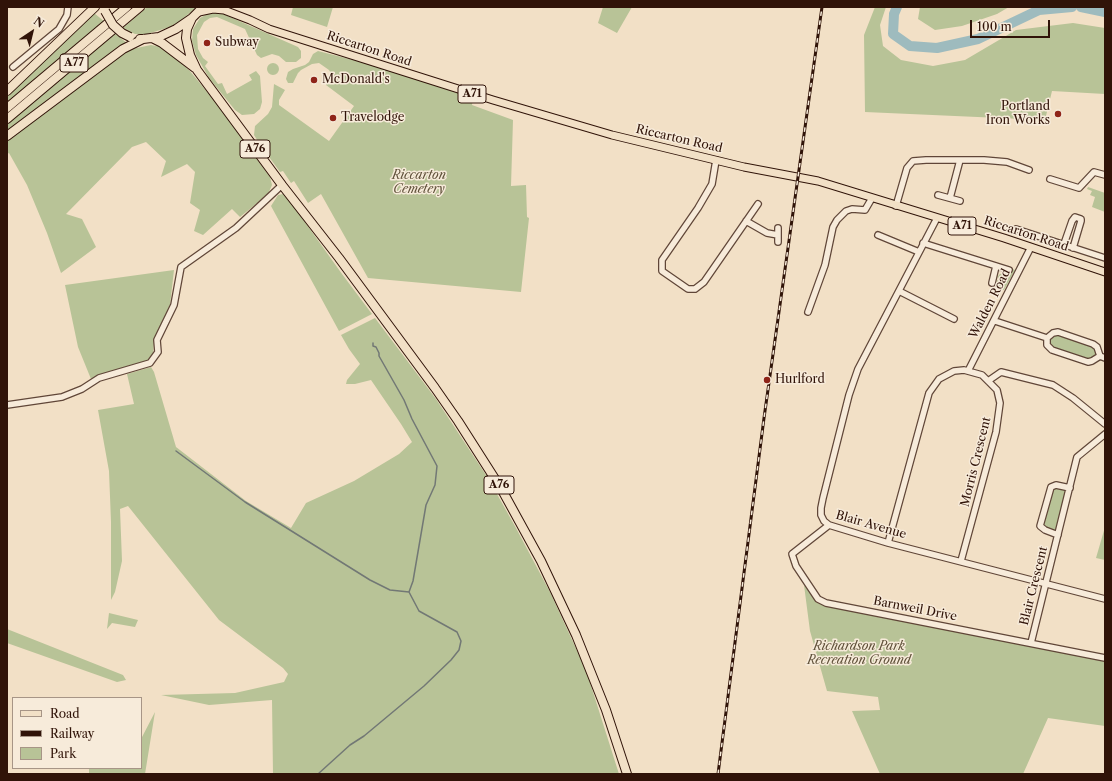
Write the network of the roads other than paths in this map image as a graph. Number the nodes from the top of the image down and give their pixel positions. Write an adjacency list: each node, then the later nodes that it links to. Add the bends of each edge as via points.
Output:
1 (68, 7): 12 (street, via 67,15 59,29)
2 (95, 7): 14 (highway, A77)
3 (127, 7): 15 (highway, A77)
4 (140, 7): 16 (highway, A77)
5 (232, 7): 9 (main road, Riccarton Road / A71)
6 (104, 9): 11 (highway, bridge, via 113,25 122,33)
7 (201, 9): 8 (highway); 9 (main road, Riccarton Road / A71, via 224,10)
8 (192, 18): 10 (highway, via 176,29); 13 (highway, A76, via 186,38 190,55)
9 (250, 20): 18 (main road, Riccarton Road / A71, via 269,29 493,100 612,135)
10 (152, 38): 11 (highway); 13 (highway, A76)
11 (144, 39): 17 (highway, A77, via 123,49)
12 (13, 67)
13 (198, 70): 23 (highway, A76)
14 (7, 91)
15 (7, 108)
16 (7, 120)
17 (7, 136)
18 (716, 160): 25 (main road, Riccarton Road / A71, via 818,181); 31 (street, via 712,184 662,260 662,271 688,289 695,289 704,282)
19 (960, 160): 20 (street, via 1007,162); 26 (street); 29 (street, via 913,161 907,168)
20 (1028, 170)
21 (1105, 175): 22 (street, via 1094,172 1079,188)
22 (1050, 179)
23 (282, 185): 55 (street, via 236,228 181,267 174,305 157,340 158,352 150,363 99,378 82,389 62,397); 67 (highway, A76, via 435,388 502,490 542,561 576,635 606,710)
24 (938, 195): 26 (street)
25 (872, 198): 29 (main road, Riccarton Road / A71); 48 (street, via 865,210 846,211 833,226 826,265)
26 (950, 198): 27 (street)
27 (960, 201)
28 (758, 204): 31 (street)
29 (896, 206): 30 (main road, Riccarton Road / A71)
30 (936, 218): 37 (street, Blair Avenue); 39 (main road, Riccarton Road / A71)
31 (746, 221): 34 (street, via 767,233)
32 (778, 228): 34 (street)
33 (1016, 229): 38 (street, Riccarton Road)
34 (778, 235): 36 (street)
35 (878, 235): 41 (street)
36 (778, 242)
37 (923, 243): 41 (street, Blair Avenue); 43 (street)
38 (1064, 244): 40 (street, Riccarton Road); 40 (street, Riccarton Road, via 1072,220 1075,217 1081,219)
39 (1031, 247): 45 (main road, Riccarton Road / A71); 50 (street, Walden Road)
40 (1073, 248): 42 (street, Riccarton Road)
41 (919, 252): 47 (street, Blair Avenue)
42 (1105, 258)
43 (996, 266): 44 (street); 46 (street)
44 (1008, 270)
45 (1105, 272)
46 (992, 282)
47 (899, 291): 49 (street); 59 (street, Blair Avenue, via 858,369 849,395 821,508 821,515)
48 (808, 312)
49 (954, 319)
50 (995, 321): 51 (street); 53 (street, Walden Road)
51 (1047, 338): 52 (street, via 1058,332 1093,344); 52 (street, via 1047,345 1052,350 1088,362)
52 (1102, 357)
53 (968, 371): 54 (street, Morris Crescent, via 982,375); 61 (street, via 954,371 939,379 928,393)
54 (988, 381): 56 (street, via 1001,372 1053,385); 62 (street, Morris Crescent, via 997,390 1000,403 996,432)
55 (7, 405)
56 (1105, 424)
57 (1105, 434): 58 (street, Blair Crescent, via 1078,457)
58 (1070, 488): 60 (street, Blair Crescent); 60 (street, Blair Crescent, via 1056,485 1051,487 1040,526)
59 (829, 525): 61 (street, Blair Avenue); 65 (street, Barnweil Drive, via 792,554 796,566 818,599 826,603)
60 (1058, 535): 63 (street, Blair Crescent)
61 (888, 543): 62 (street, Blair Avenue)
62 (961, 561): 63 (street, Blair Avenue)
63 (1046, 584): 64 (street, Blair Avenue); 65 (street, Blair Crescent)
64 (1105, 599)
65 (1031, 643): 66 (street, Barnweil Drive)
66 (1105, 658)
67 (627, 774)

